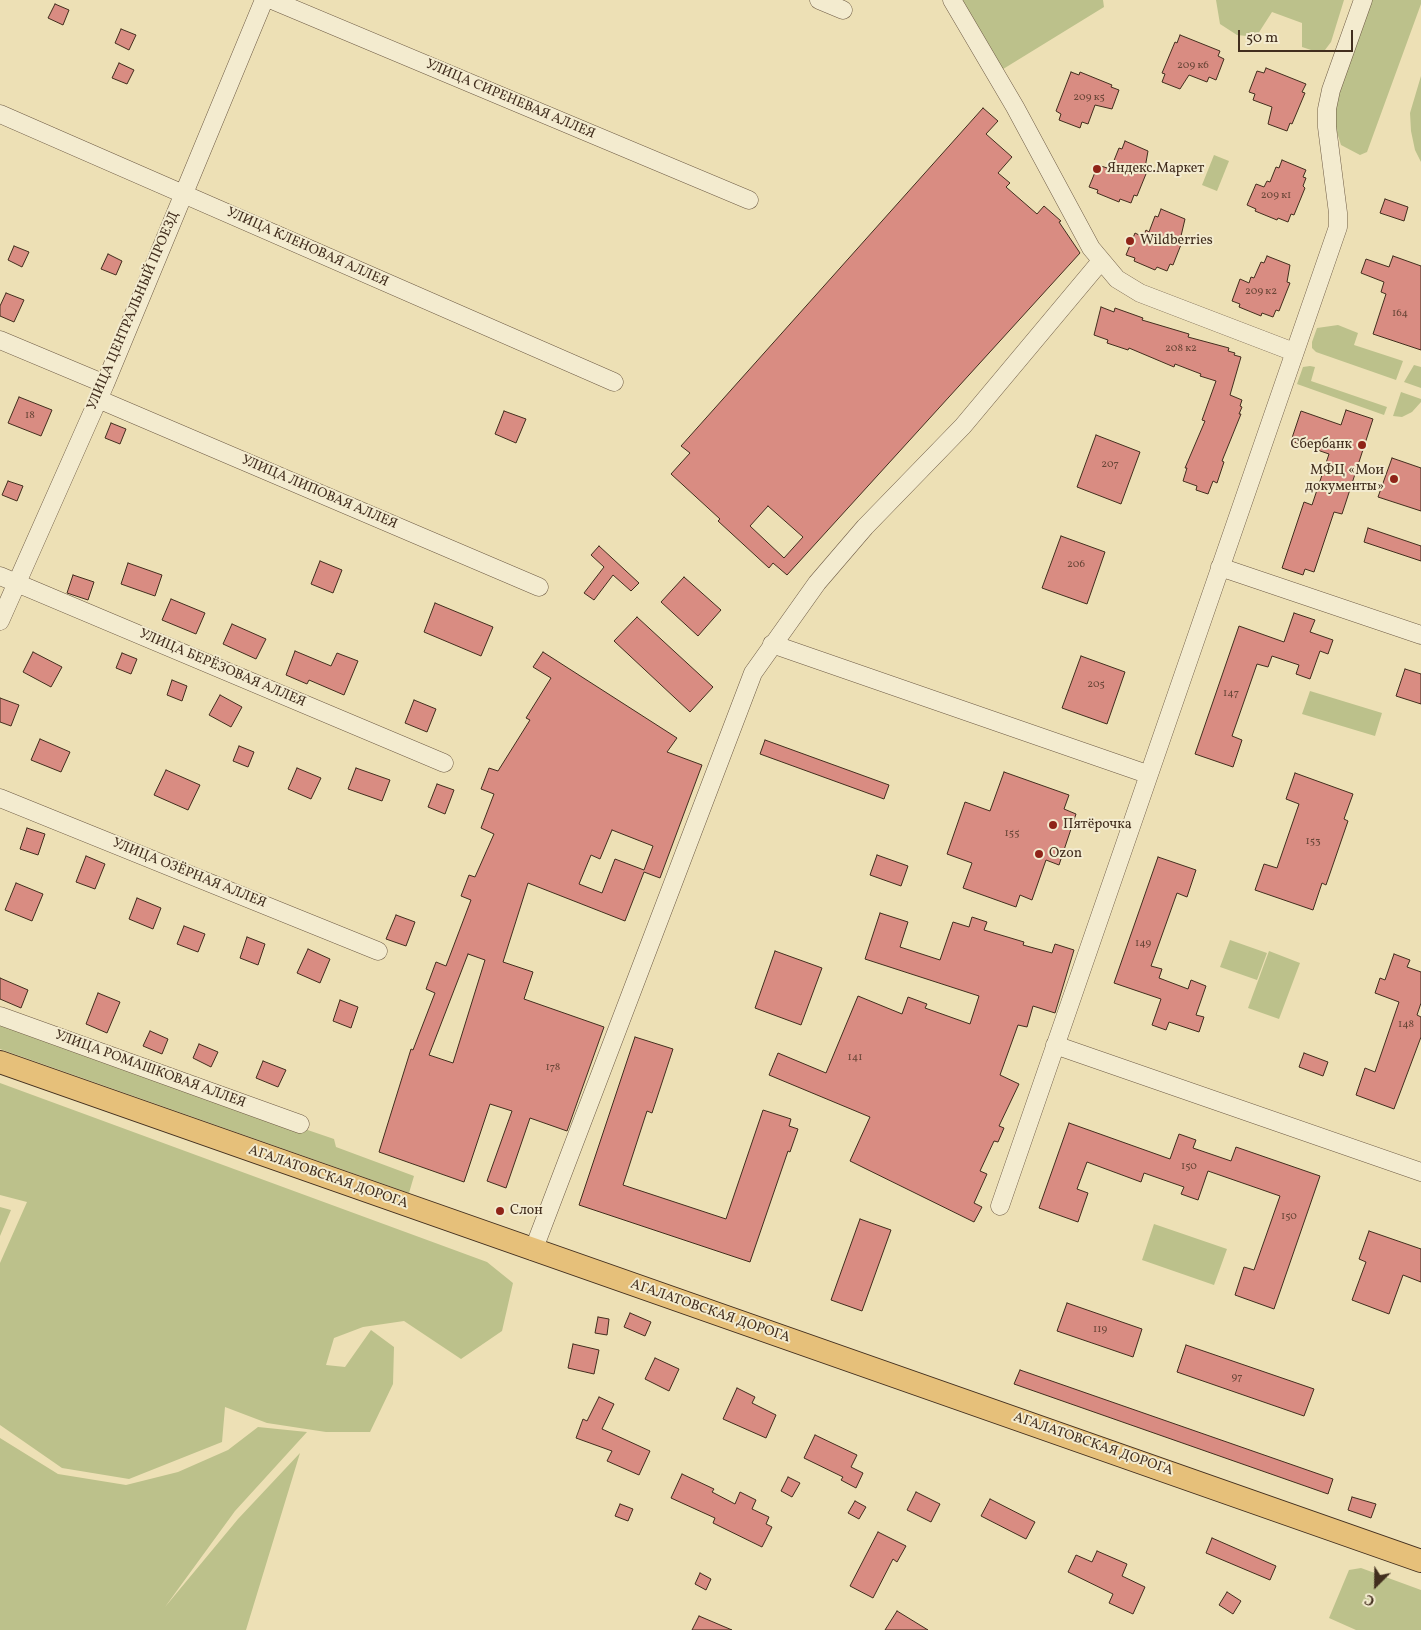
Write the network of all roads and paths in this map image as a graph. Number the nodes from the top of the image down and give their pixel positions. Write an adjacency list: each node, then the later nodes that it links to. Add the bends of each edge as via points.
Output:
1 (264, 0): 8 (street, УЛИЦА ЦЕНТРАЛЬНЫЙ ПРОЕЗД)
2 (272, 0): 9 (street, УЛИЦА СИРЕНЕВАЯ АЛЛЕЯ)
3 (819, 0): 6 (street)
4 (952, 0): 10 (street)
5 (1363, 0): 12 (street, via 1328,109 1338,227)
6 (843, 10)
7 (0, 114): 8 (street, УЛИЦА КЛЕНОВАЯ АЛЛЕЯ)
8 (183, 194): 13 (street, УЛИЦА КЛЕНОВАЯ АЛЛЕЯ); 14 (street, УЛИЦА ЦЕНТРАЛЬНЫЙ ПРОЕЗД)
9 (749, 200)
10 (1101, 261): 12 (street, via 1117,279 1140,292); 20 (street, via 963,426 853,541)
11 (0, 340): 14 (street, УЛИЦА ЛИПОВАЯ АЛЛЕЯ)
12 (1294, 352): 15 (street)
13 (614, 382)
14 (102, 391): 16 (street, УЛИЦА ЦЕНТРАЛЬНЫЙ ПРОЕЗД); 17 (street, УЛИЦА ЛИПОВАЯ АЛЛЕЯ)
15 (1220, 567): 19 (street); 22 (street)
16 (8, 579): 18 (street, УЛИЦА ЦЕНТРАЛЬНЫЙ ПРОЕЗД); 21 (street, УЛИЦА БЕРЁЗОВАЯ АЛЛЕЯ)
17 (539, 587)
18 (0, 621)
19 (1421, 635)
20 (772, 644): 22 (street); 31 (street, via 753,673 742,698)
21 (444, 764)
22 (1147, 774): 26 (street)
23 (0, 798): 24 (street, УЛИЦА ОЗЁРНАЯ АЛЛЕЯ)
24 (378, 951)
25 (0, 1016): 28 (street, УЛИЦА РОМАШКОВАЯ АЛЛЕЯ)
26 (1055, 1044): 29 (street); 30 (street)
27 (0, 1062): 31 (main road, АГАЛАТОВСКАЯ ДОРОГА)
28 (300, 1124)
29 (1421, 1172)
30 (1000, 1206)
31 (533, 1251): 32 (main road, АГАЛАТОВСКАЯ ДОРОГА)
32 (1421, 1561)

